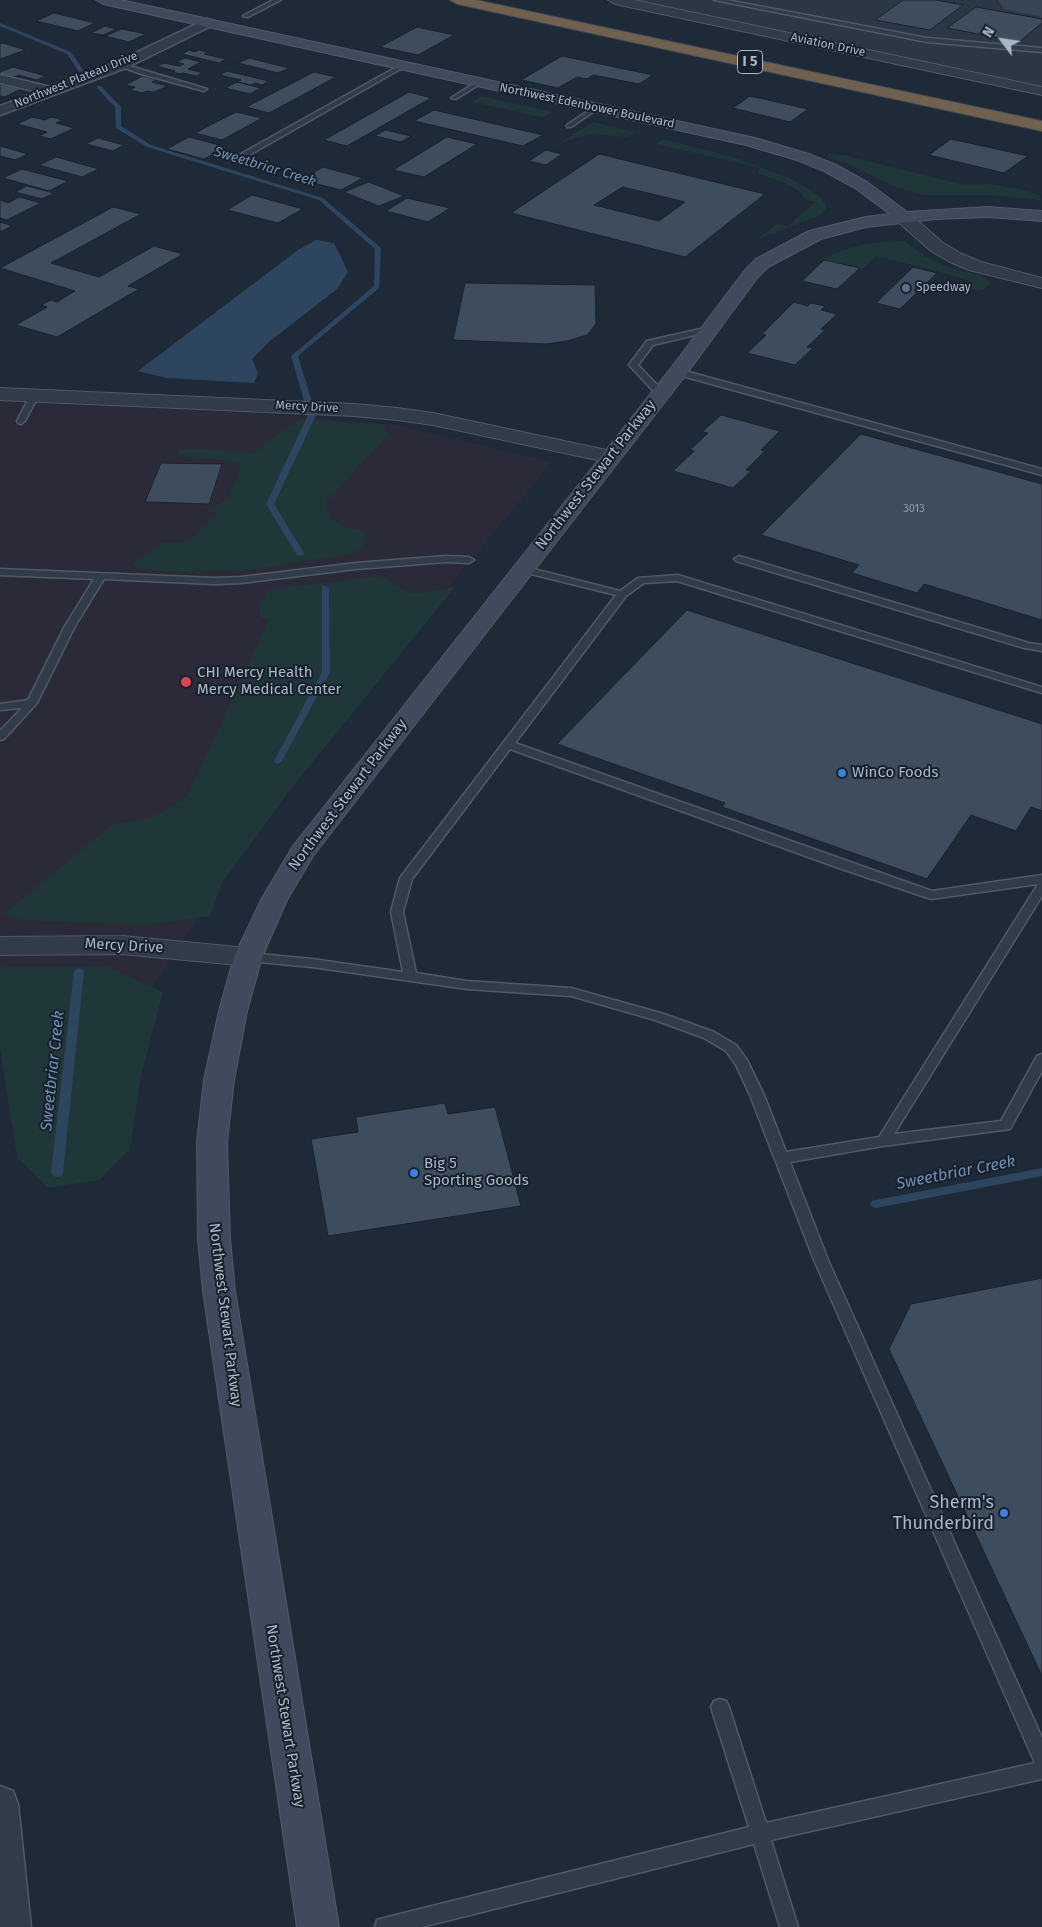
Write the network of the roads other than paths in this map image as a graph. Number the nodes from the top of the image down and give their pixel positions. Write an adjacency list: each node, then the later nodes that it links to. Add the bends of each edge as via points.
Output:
1 (102, 0): 8 (main road, Northwest Edenbower Boulevard)
2 (278, 0): 7 (lane)
3 (457, 0): 22 (highway, I 5)
4 (516, 0): 20 (highway, I 5)
5 (614, 0): 15 (street, Aviation Drive)
6 (717, 0): 9 (lane, via 936,41)
7 (246, 16)
8 (207, 23): 10 (street, Northwest Plateau Drive); 11 (main road, Northwest Edenbower Boulevard)
9 (1042, 50)
10 (121, 65): 14 (lane); 16 (street, Northwest Plateau Drive)
11 (402, 66): 13 (main road, Northwest Edenbower Boulevard); 23 (lane)
12 (0, 79): 16 (street)
13 (480, 82): 17 (lane); 18 (main road, Northwest Edenbower Boulevard)
14 (204, 88)
15 (1042, 91)
16 (50, 92): 19 (street, Northwest Plateau Drive)
17 (454, 98)
18 (596, 108): 21 (lane); 25 (main road, Northwest Edenbower Boulevard, via 750,141 803,158 861,185)
19 (0, 111)
20 (1042, 113)
21 (569, 126)
22 (1042, 126)
23 (234, 160)
24 (1042, 216): 25 (main road, Northwest Stewart Parkway, via 988,212)
25 (903, 217): 26 (street, Northwest Edenbower Boulevard, via 925,238 956,258 974,266); 27 (main road, Northwest Stewart Parkway, via 839,228 778,253 751,274)
26 (1042, 283)
27 (709, 329): 28 (main road, Northwest Stewart Parkway); 29 (lane, via 650,343 633,365)
28 (678, 372): 29 (main road, Northwest Stewart Parkway); 34 (lane)
29 (660, 393): 33 (main road, Northwest Stewart Parkway)
30 (0, 394): 31 (street, Mercy Drive)
31 (34, 396): 32 (lane); 33 (street, Mercy Drive, via 380,412 433,419)
32 (22, 421)
33 (611, 456): 37 (main road, Northwest Stewart Parkway)
34 (1042, 472)
35 (739, 559): 41 (lane)
36 (469, 560): 39 (lane, via 356,566 232,581 190,582)
37 (522, 569): 40 (lane); 50 (main road, Northwest Stewart Parkway, via 302,852 274,900)
38 (0, 572): 39 (lane)
39 (101, 576): 43 (lane, via 70,626)
40 (622, 594): 42 (lane, via 642,580 678,578); 46 (lane)
41 (1042, 648)
42 (1042, 690)
43 (32, 703): 44 (lane); 45 (lane)
44 (0, 707)
45 (0, 737)
46 (508, 744): 47 (lane, via 931,895); 51 (lane, via 406,878 397,912)
47 (1042, 879)
48 (1042, 886): 53 (lane)
49 (0, 946): 50 (street, Mercy Drive, via 122,945)
50 (248, 956): 51 (lane); 61 (main road, Northwest Stewart Parkway, via 233,1011 218,1089 212,1142 214,1239 219,1291)
51 (411, 978): 54 (lane, via 467,986 571,992 660,1017 709,1035 731,1048 742,1063)
52 (1042, 1059): 53 (lane, via 1005,1125)
53 (883, 1141): 54 (lane)
54 (781, 1158): 56 (lane, via 821,1260)
55 (720, 1707): 59 (lane)
56 (1042, 1758)
57 (1042, 1770): 59 (lane)
58 (0, 1804): 60 (street)
59 (759, 1834): 62 (lane); 63 (lane)
60 (12, 1927)
61 (318, 1927)
62 (384, 1927)
63 (789, 1927)

